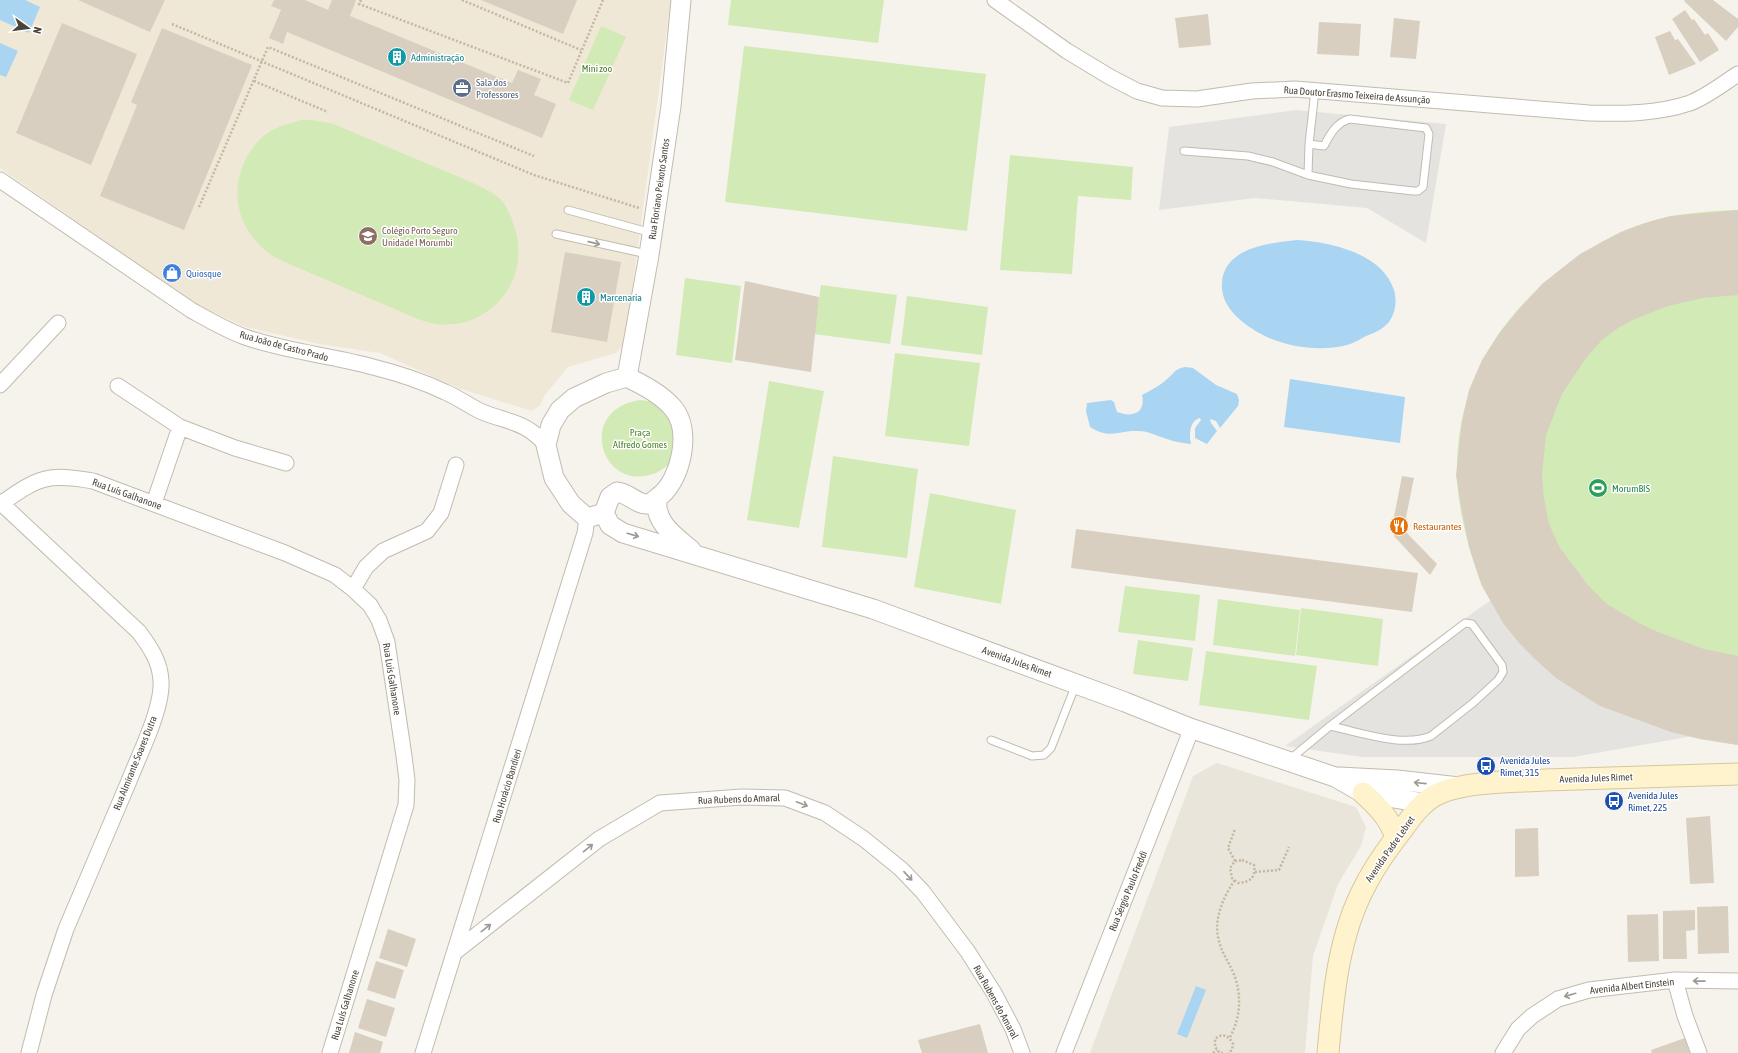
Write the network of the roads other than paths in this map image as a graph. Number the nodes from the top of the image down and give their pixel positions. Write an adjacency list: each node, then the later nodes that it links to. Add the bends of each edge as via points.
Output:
1 (681, 0): 10 (street, Rua Floriano Peixoto Santos, via 671,106)
2 (995, 0): 4 (street, Rua Doutor Erasmo Teixeira de Assunção, via 1067,51 1110,78 1143,93 1162,98 1198,99 1252,91)
3 (1738, 74): 4 (street, Rua Doutor Erasmo Teixeira de Assunção, via 1691,102 1660,111 1621,114)
4 (1315, 91): 5 (lane)
5 (1309, 144): 7 (lane); 7 (lane, via 1324,146 1338,125 1350,119 1426,128 1430,134 1423,184 1418,191 1351,184)
6 (1184, 151): 7 (lane, via 1248,156)
7 (1308, 175)
8 (0, 180): 18 (street, Rua João de Castro Prado, via 191,310 222,327 281,347 402,375 445,392 480,410 523,425)
9 (568, 210): 10 (lane)
10 (652, 233): 12 (street, Rua Floriano Peixoto Santos)
11 (556, 234): 12 (lane, one-way to 12)
12 (649, 255): 14 (street, Rua Floriano Peixoto Santos)
13 (58, 323): 15 (street)
14 (627, 377): 18 (street, via 606,383 574,398 560,410 550,425); 21 (street, via 665,400 679,418 682,433 680,462 668,488)
15 (0, 385)
16 (118, 386): 17 (street)
17 (180, 427): 19 (street, via 235,448); 23 (street)
18 (546, 445): 24 (street, via 554,478 572,504)
19 (286, 463)
20 (456, 465): 26 (street, via 441,513 427,531 383,551 366,567)
21 (657, 499): 24 (street, via 648,504 617,492); 25 (street, Avenida Jules Rimet, via 656,506 665,528)
22 (1, 502): 23 (street, Rua Luís Galhanone, via 45,478 67,476 93,481); 41 (street, Rua Almirante Soares Dutra, via 139,632 153,651 162,681 160,698 149,733 54,961)
23 (154, 503): 26 (street, Rua Luís Galhanone, via 285,553 335,575)
24 (595, 515): 25 (street, Avenida Jules Rimet, one-way to 25, via 623,533); 38 (street, Rua Horácio Bandieri, via 583,540)
25 (696, 555): 27 (street, Avenida Jules Rimet, via 873,609)
26 (353, 589): 42 (street, Rua Luís Galhanone, via 370,605 387,642 407,780 406,805)
27 (1076, 684): 29 (street, Avenida Jules Rimet); 30 (lane, via 1051,748 1044,755 1032,756)
28 (1330, 726): 28 (lane, via 1465,623 1472,624 1503,668 1498,680 1473,703 1424,739 1401,741); 31 (lane)
29 (1190, 728): 31 (street, Avenida Jules Rimet); 45 (street, Rua Sérgio Paulo Freddi)
30 (991, 740)
31 (1287, 761): 33 (street, Avenida Jules Rimet)
32 (1738, 774): 34 (main road, Avenida Jules Rimet, via 1538,781)
33 (1335, 777): 34 (street, Avenida Jules Rimet, one-way to 33); 35 (street, Avenida Jules Rimet)
34 (1459, 787): 36 (main road, Avenida Padre Lebret, via 1440,792)
35 (1363, 793): 36 (street, Avenida Jules Rimet); 37 (main road, via 1387,816)
36 (1424, 803): 37 (main road, Avenida Padre Lebret)
37 (1396, 837): 46 (main road, Avenida Padre Lebret, via 1364,887 1352,916 1340,955)
38 (455, 952): 43 (street, Rua Horácio Bandieri); 44 (street, Rua Rubens do Amaral, one-way to 44, via 599,839 660,803 742,797 785,798 825,813 901,868 923,892 968,952 997,999)
39 (1675, 980): 40 (street, Avenida Albert Einstein, one-way to 39); 47 (street, Avenida Albert Einstein, one-way to 47, via 1588,990 1558,999 1518,1029); 48 (street)
40 (1738, 981)
41 (29, 1053)
42 (330, 1053)
43 (423, 1053)
44 (1022, 1053)
45 (1064, 1053)
46 (1328, 1053)
47 (1503, 1053)
48 (1699, 1053)

